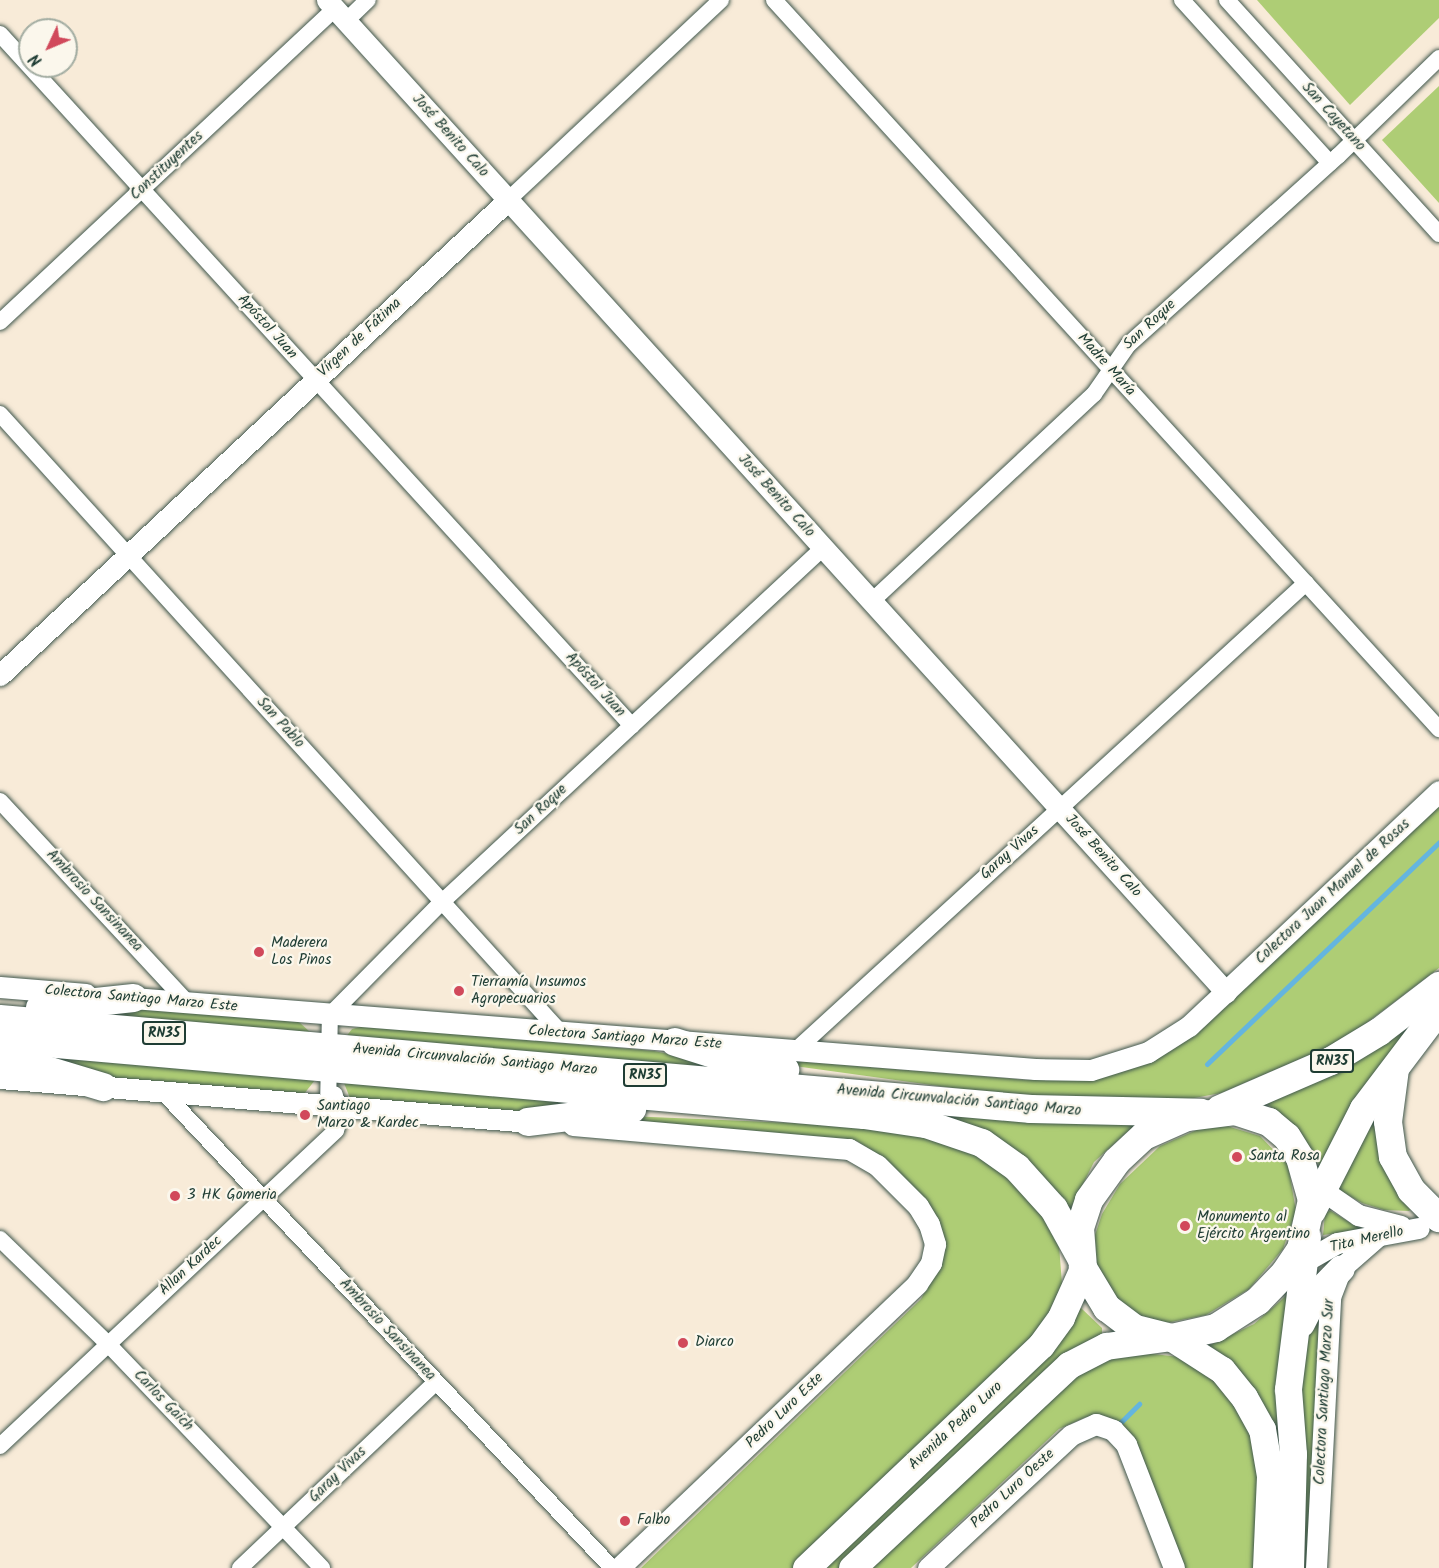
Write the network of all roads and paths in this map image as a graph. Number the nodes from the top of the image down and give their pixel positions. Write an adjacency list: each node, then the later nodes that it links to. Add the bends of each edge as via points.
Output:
1 (368, 0): 6 (street, Constituyentes)
2 (721, 0): 12 (street, Vírgen de Fátima)
3 (774, 0): 15 (street, Madre María)
4 (1182, 0): 10 (street)
5 (1227, 0): 9 (street, San Cayetano)
6 (336, 10): 11 (street, Constituyentes); 12 (street, José Benito Calo)
7 (0, 34): 11 (street, Apóstol Juan)
8 (1439, 58): 9 (street, San Roque)
9 (1354, 141): 10 (street, San Roque); 13 (street, San Cayetano)
10 (1330, 164): 15 (street, San Roque, via 1128,345)
11 (142, 189): 14 (street, Constituyentes); 16 (street, Apóstol Juan)
12 (508, 200): 16 (street, Vírgen de Fátima); 18 (street, José Benito Calo)
13 (1439, 234)
14 (0, 322)
15 (1111, 369): 20 (street, Madre María); 21 (street, San Roque, via 1094,394)
16 (316, 380): 19 (street, Vírgen de Fátima); 23 (street, Apóstol Juan)
17 (0, 414): 19 (street, San Pablo)
18 (823, 548): 21 (street, José Benito Calo); 23 (street, San Roque)
19 (128, 555): 22 (street, Vírgen de Fátima); 28 (street, San Pablo)
20 (1306, 583): 24 (street, Madre María); 27 (street, Garay Vivas)
21 (872, 602): 27 (street, José Benito Calo)
22 (0, 675)
23 (632, 726): 28 (street, San Roque)
24 (1439, 729)
25 (1439, 791): 31 (street, Colectora Juan Manuel de Rosas)
26 (0, 801): 33 (street, Ambrosio Sansinanea)
27 (1060, 808): 31 (street, José Benito Calo); 41 (street, Garay Vivas)
28 (442, 902): 36 (street, San Roque); 38 (street, San Pablo)
29 (1439, 986): 50 (highway, RN35, via 1379,1032 1332,1061)
30 (0, 987): 32 (street, Colectora Santiago Marzo Este)
31 (1226, 992): 41 (street, Colectora Santiago Marzo Este, via 1189,1026 1157,1048 1081,1072)
32 (134, 998): 33 (street, Colectora Santiago Marzo Este); 34 (highway, via 59,1009)
33 (187, 1002): 36 (street, Colectora Santiago Marzo Este)
34 (0, 1005)
35 (1439, 1010): 44 (highway, RN35)
36 (330, 1015): 38 (street, Colectora Santiago Marzo Este); 43 (street)
37 (0, 1019): 43 (highway, Avenida Circunvalación Santiago Marzo / RN35)
38 (561, 1033): 40 (street, Colectora Santiago Marzo Este)
39 (0, 1039): 43 (highway, Avenida Circunvalación Santiago Marzo / RN35)
40 (675, 1041): 41 (street, Colectora Santiago Marzo Este); 48 (highway, via 748,1064 873,1082)
41 (795, 1051)
42 (0, 1056): 46 (highway)
43 (329, 1058): 48 (highway, Avenida Circunvalación Santiago Marzo / RN35); 49 (street); 51 (highway, Avenida Circunvalación Santiago Marzo / RN35)
44 (1396, 1063): 54 (highway, RN35, via 1355,1125); 55 (highway, via 1388,1122 1393,1157)
45 (0, 1078): 46 (street)
46 (103, 1087): 47 (street)
47 (163, 1092): 49 (street); 53 (street, Ambrosio Sansinanea)
48 (961, 1103): 50 (highway, Avenida Circunvalación Santiago Marzo / RN35, via 1058,1110)
49 (333, 1107): 52 (street); 53 (street, Allan Kardec, via 340,1119 336,1130)
50 (1207, 1112): 54 (highway, RN35, via 1247,1113 1269,1122 1294,1147); 58 (highway, RN35, via 1175,1120 1144,1137 1108,1171 1082,1219)
51 (864, 1115): 52 (highway, via 773,1119 618,1109); 58 (highway, Avenida Circunvalación Santiago Marzo / RN35, via 940,1127 994,1150 1046,1198)
52 (528, 1122): 70 (street, Pedro Luro Este, via 849,1149 877,1165 918,1206 929,1224 934,1244 931,1263 917,1284)
53 (263, 1198): 62 (street, Allan Kardec); 64 (street, Ambrosio Sansinanea)
54 (1313, 1203): 55 (street, Tita Merello, via 1367,1220); 59 (highway, RN35)
55 (1432, 1225): 56 (street, Tita Merello)
56 (1379, 1235): 59 (street, Tita Merello, via 1337,1244); 60 (street)
57 (0, 1239): 62 (street, Carlos Gaich)
58 (1082, 1263): 61 (highway, RN35, via 1092,1288 1115,1316 1135,1329); 71 (main road, Avenida Pedro Luro, via 1061,1317 1041,1345)
59 (1294, 1267): 61 (highway, RN35, via 1237,1317 1204,1333); 63 (main road)
60 (1341, 1268): 63 (main road, via 1311,1300); 75 (street, Colectora Santiago Marzo Sur, via 1328,1307)
61 (1169, 1338): 72 (main road, Avenida Pedro Luro, via 1106,1346 1069,1365); 75 (main road, via 1222,1370 1244,1397 1262,1430)
62 (108, 1344): 65 (street, Allan Kardec); 66 (street, Carlos Gaich)
63 (1293, 1344): 75 (main road, via 1288,1389 1293,1454)
64 (436, 1382): 66 (street, Garay Vivas); 69 (street, Ambrosio Sansinanea)
65 (0, 1446)
66 (284, 1527): 67 (street, Garay Vivas); 68 (street, Carlos Gaich)
67 (240, 1568)
68 (322, 1568)
69 (612, 1568)
70 (619, 1568)
71 (807, 1568)
72 (852, 1568)
73 (928, 1568): 74 (street, Pedro Luro Oeste, via 1071,1436 1086,1426 1104,1425 1126,1444)
74 (1174, 1568)
75 (1291, 1568)

